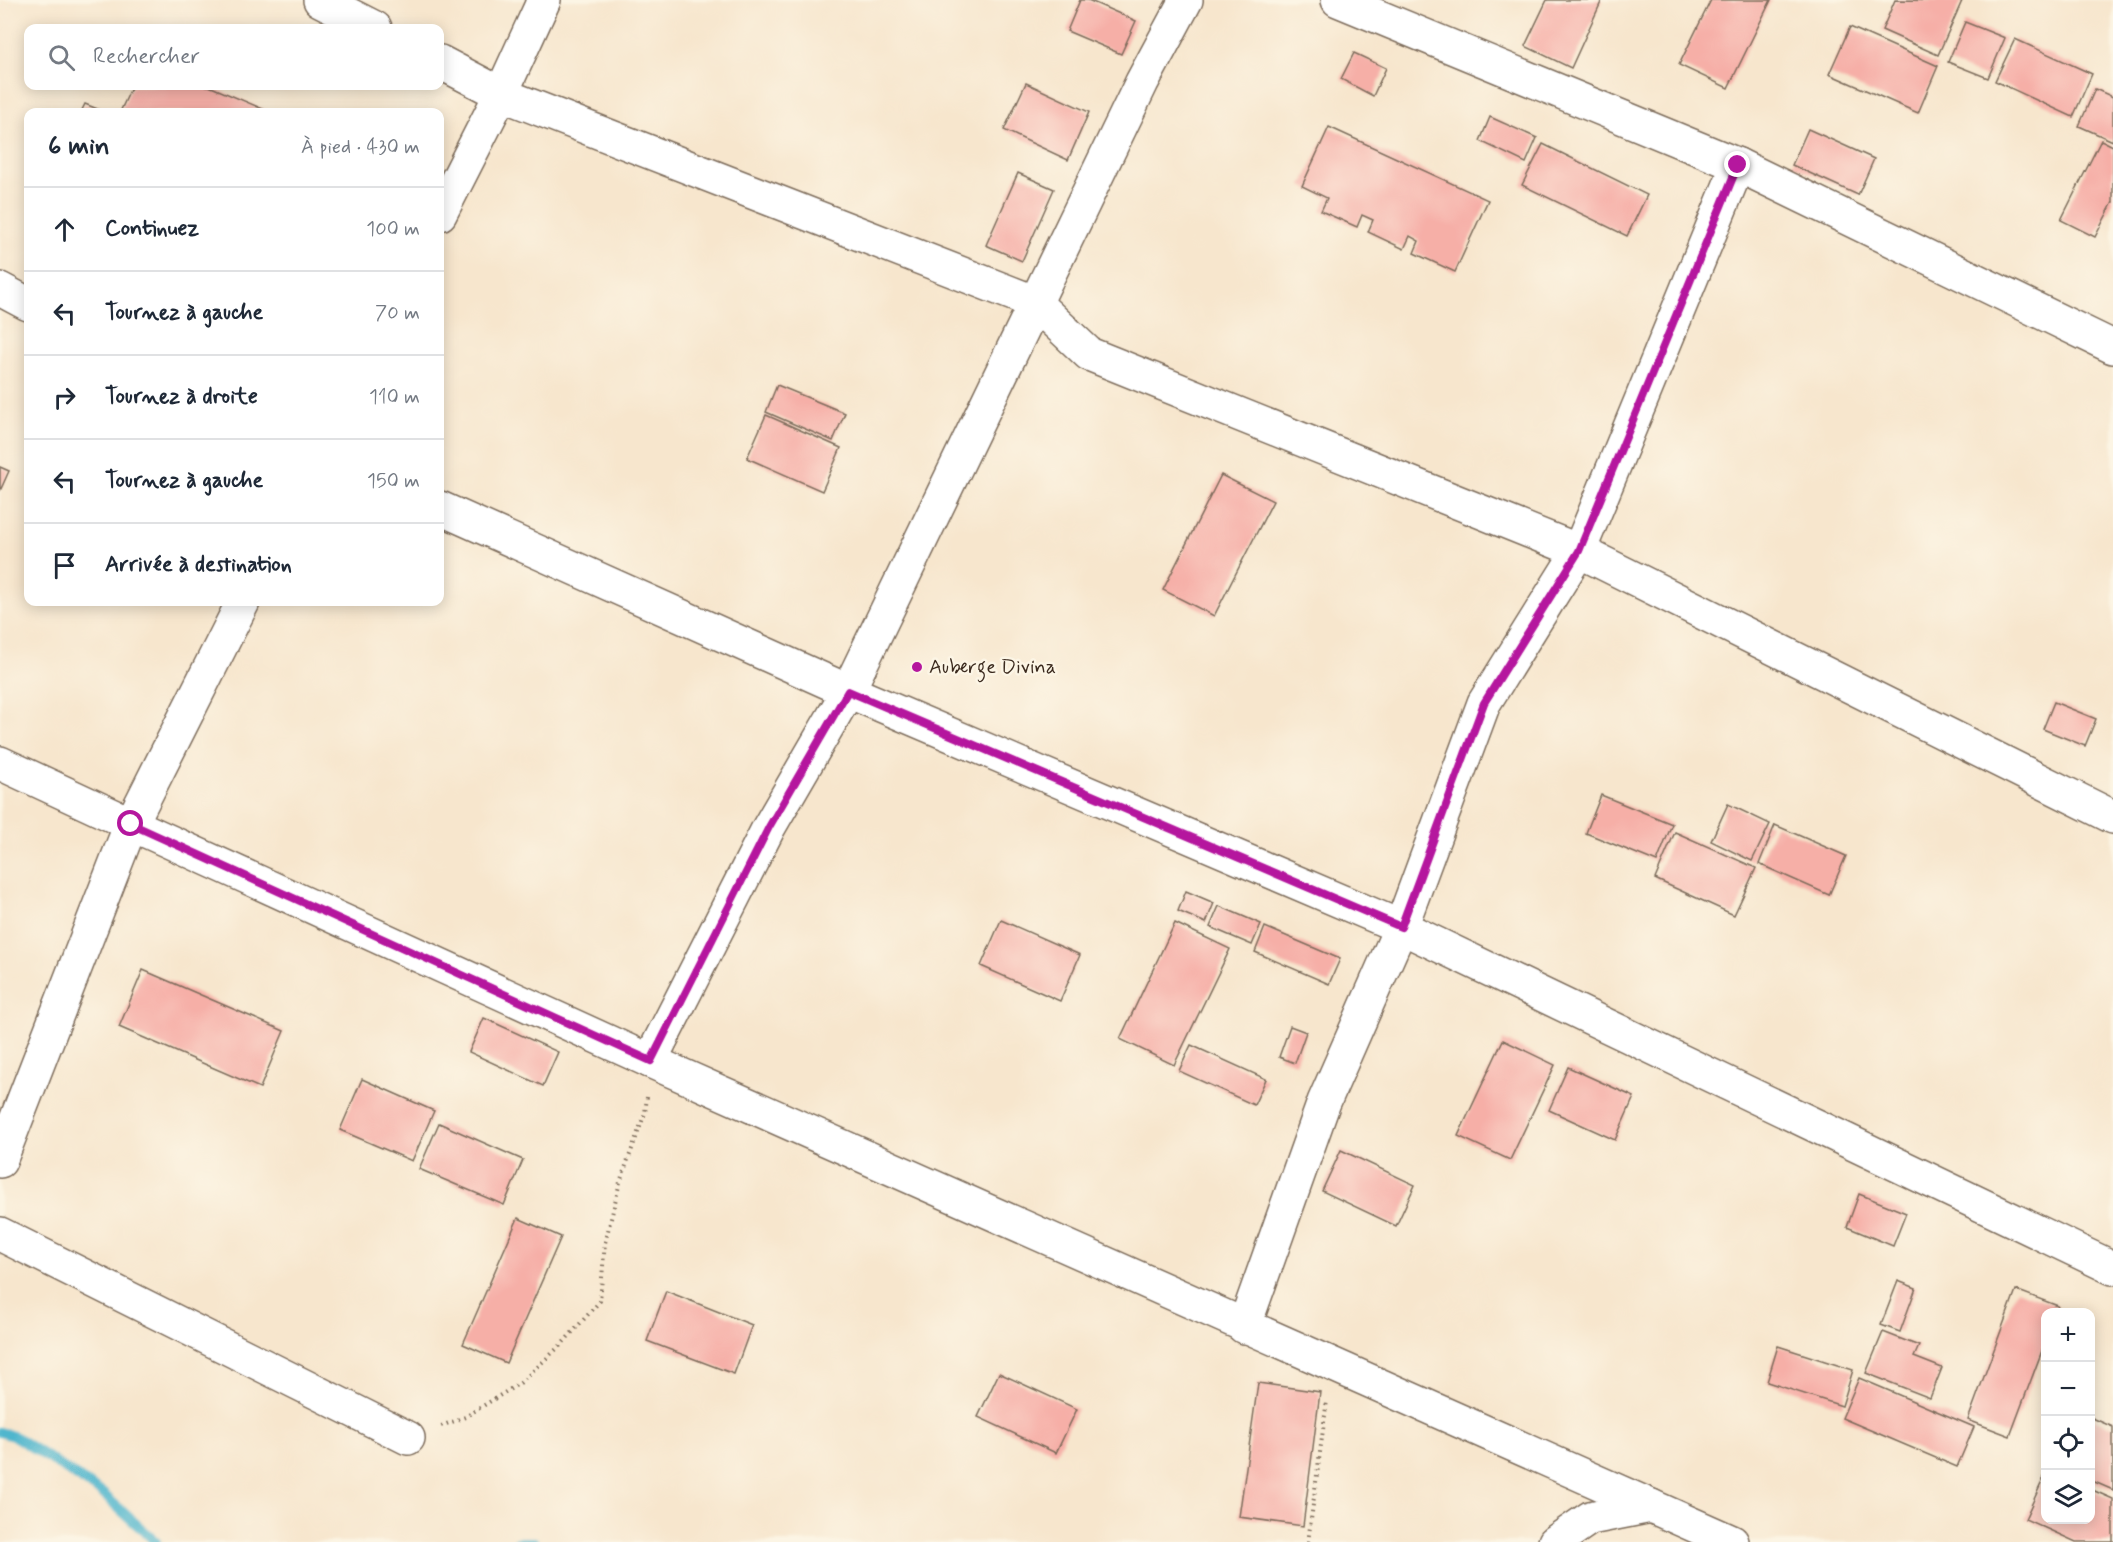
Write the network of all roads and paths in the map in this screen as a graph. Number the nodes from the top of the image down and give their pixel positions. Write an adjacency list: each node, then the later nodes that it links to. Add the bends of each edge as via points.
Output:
1 (320, 0): 5 (street)
2 (544, 0): 7 (street)
3 (1186, 0): 12 (street)
4 (1338, 0): 8 (street)
5 (367, 24)
6 (444, 64): 7 (street)
7 (501, 94): 9 (street); 12 (street)
8 (1738, 165): 13 (street); 15 (street)
9 (444, 206)
10 (0, 289): 11 (street)
11 (24, 301)
12 (1034, 302): 15 (street, via 1089,354); 17 (street)
13 (2113, 347)
14 (444, 510): 17 (street)
15 (1579, 551): 19 (street); 21 (street, via 1484,703)
16 (241, 606): 20 (street)
17 (848, 691): 21 (street); 22 (street, via 769,827)
18 (0, 763): 20 (street)
19 (2113, 817)
20 (131, 824): 22 (street); 23 (street)
21 (1401, 927): 25 (street); 26 (street, via 1324,1102)
22 (651, 1061): 26 (street); 28 (path, via 645,1113 620,1182 605,1243 600,1302 520,1383 465,1417)
23 (0, 1161)
24 (0, 1234): 28 (street)
25 (2113, 1268)
26 (1244, 1327): 27 (street)
27 (1333, 1366): 29 (street); 30 (path)
28 (408, 1438)
29 (1651, 1506): 31 (street, via 1590,1518); 32 (street)
30 (1308, 1542)
31 (1555, 1542)
32 (1732, 1542)

